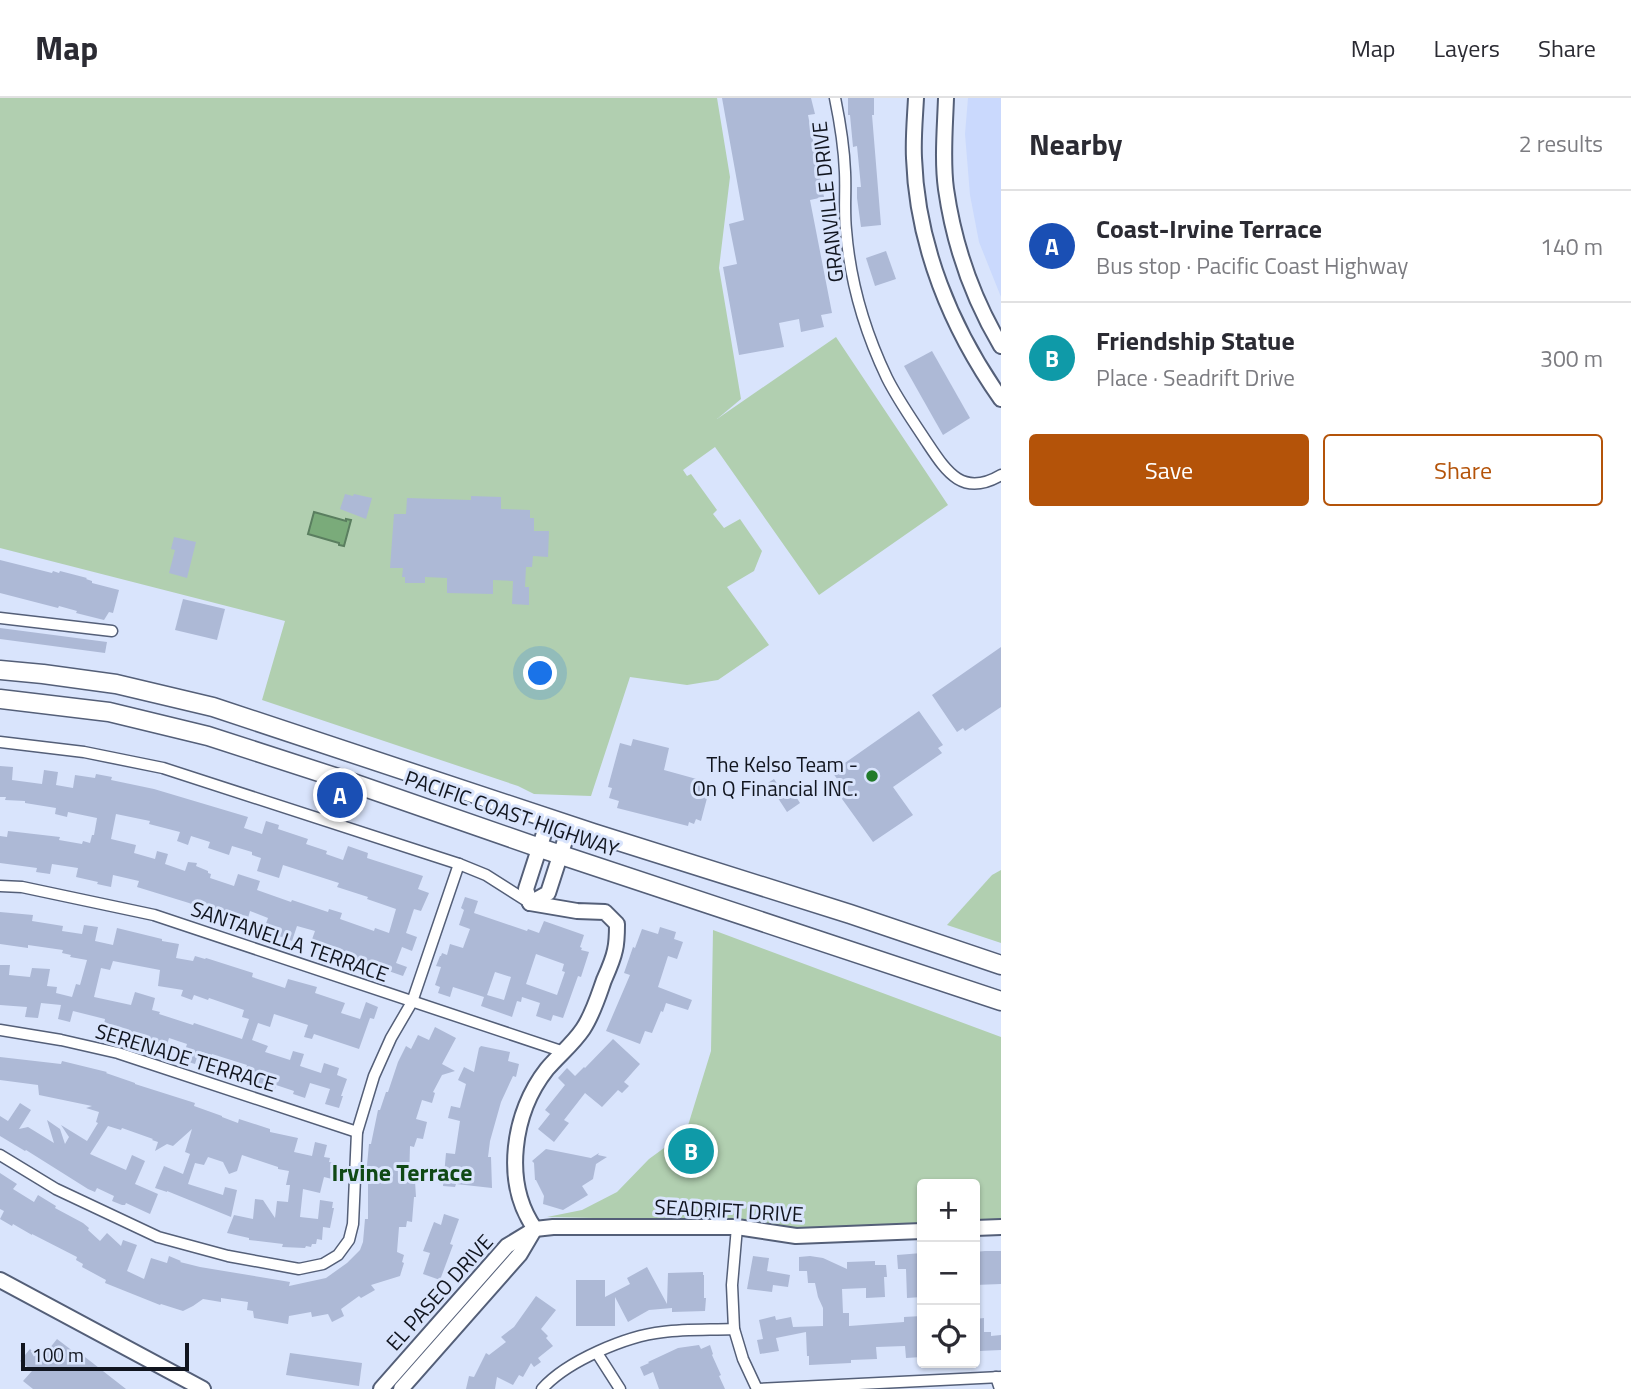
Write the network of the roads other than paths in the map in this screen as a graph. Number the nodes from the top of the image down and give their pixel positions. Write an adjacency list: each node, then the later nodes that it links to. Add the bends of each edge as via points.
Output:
1 (835, 98): 6 (street, GRANVILLE DRIVE, via 850,262 874,349 909,415 952,477 971,483)
2 (916, 98): 5 (street, via 914,158 926,243 966,344)
3 (946, 98): 4 (street, via 946,187 954,234 969,282)
4 (1001, 345)
5 (1001, 399)
6 (1001, 475)
7 (0, 618): 8 (street)
8 (112, 631)
9 (0, 670): 12 (highway, PACIFIC COAST HIGHWAY, via 116,684 213,707)
10 (0, 699): 14 (highway, PACIFIC COAST HIGHWAY, via 109,712 208,736)
11 (0, 742): 16 (street, via 85,752 163,768)
12 (549, 818): 13 (highway, PACIFIC COAST HIGHWAY); 14 (street)
13 (570, 825): 15 (street); 19 (highway, PACIFIC COAST HIGHWAY)
14 (540, 848): 15 (highway, PACIFIC COAST HIGHWAY); 18 (street, via 526,888)
15 (561, 854): 18 (street, via 548,893); 20 (highway, PACIFIC COAST HIGHWAY)
16 (459, 864): 18 (street); 21 (street)
17 (0, 886): 21 (street, SANTANELLA TERRACE, via 154,915)
18 (530, 903): 23 (street, via 606,912 617,924 616,949 590,1016)
19 (1001, 965)
20 (1001, 1001)
21 (412, 1002): 23 (street, SANTANELLA TERRACE); 24 (street, via 374,1076)
22 (0, 1030): 24 (street, SERENADE TERRACE, via 118,1053)
23 (564, 1052): 29 (street, via 534,1090 518,1133 516,1172 523,1208)
24 (357, 1132): 25 (street, via 349,1240 338,1255 323,1264 299,1269 158,1237 56,1189)
25 (0, 1155)
26 (737, 1227): 29 (street, SEADRIFT DRIVE); 30 (street, SEADRIFT DRIVE, via 796,1236); 32 (street)
27 (1001, 1227): 28 (street)
28 (980, 1228)
29 (534, 1229): 37 (street, EL PASEO DRIVE, via 507,1246); 38 (street, EL PASEO DRIVE, via 520,1254)
30 (917, 1231)
31 (0, 1280): 36 (street)
32 (734, 1329): 33 (street, via 662,1332); 41 (street)
33 (597, 1353): 39 (street, via 571,1365); 40 (street)
34 (999, 1377): 35 (street); 42 (street)
35 (854, 1386): 41 (street)
36 (203, 1389)
37 (381, 1389)
38 (401, 1389)
39 (542, 1389)
40 (620, 1389)
41 (757, 1389)
42 (1000, 1389)

